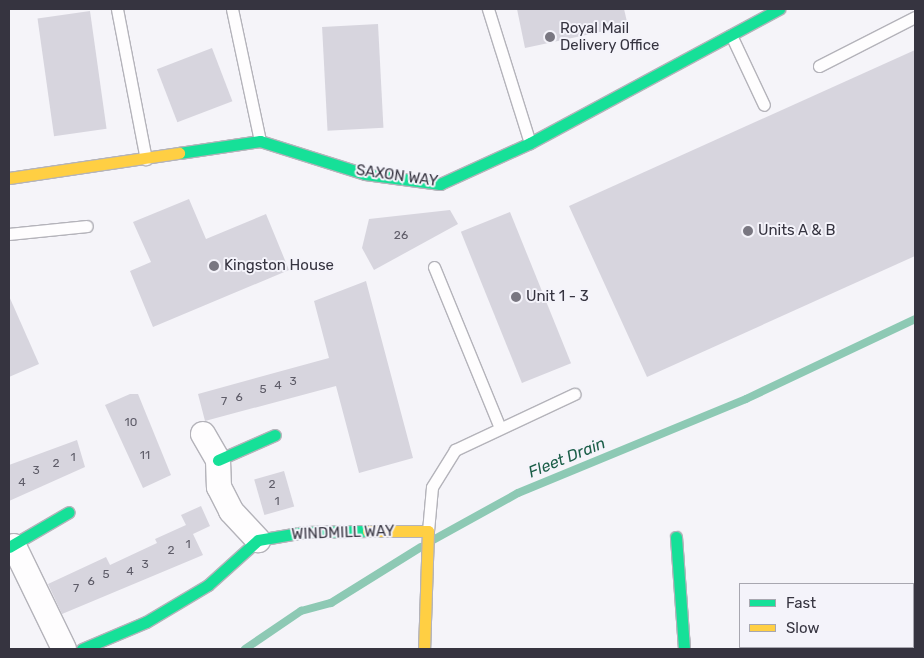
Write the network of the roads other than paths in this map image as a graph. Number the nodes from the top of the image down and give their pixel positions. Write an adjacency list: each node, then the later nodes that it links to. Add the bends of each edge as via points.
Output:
1 (117, 9): 11 (lane)
2 (232, 9): 9 (lane)
3 (488, 9): 10 (lane)
4 (779, 9): 6 (street, SAXON WAY)
5 (915, 17): 7 (lane)
6 (731, 35): 8 (lane); 10 (street, SAXON WAY)
7 (819, 66)
8 (764, 106)
9 (260, 141): 10 (street, SAXON WAY, via 365,174 440,184); 11 (street, SAXON WAY)
10 (530, 143)
11 (146, 159): 12 (street, SAXON WAY)
12 (9, 178)
13 (86, 226): 14 (lane)
14 (9, 234)
15 (434, 266): 17 (lane)
16 (574, 394): 17 (lane)
17 (500, 428): 22 (lane, via 455,450 432,488)
18 (202, 434): 20 (street)
19 (275, 435): 20 (street)
20 (218, 460): 24 (street, via 219,487 231,511)
21 (69, 512): 25 (street, via 28,532)
22 (428, 531): 24 (street, WINDMILL WAY, via 306,532); 28 (street)
23 (676, 537): 29 (street)
24 (258, 540): 27 (street, via 208,585 146,622)
25 (11, 546): 26 (street)
26 (64, 649)
27 (82, 649)
28 (424, 649)
29 (684, 649)

